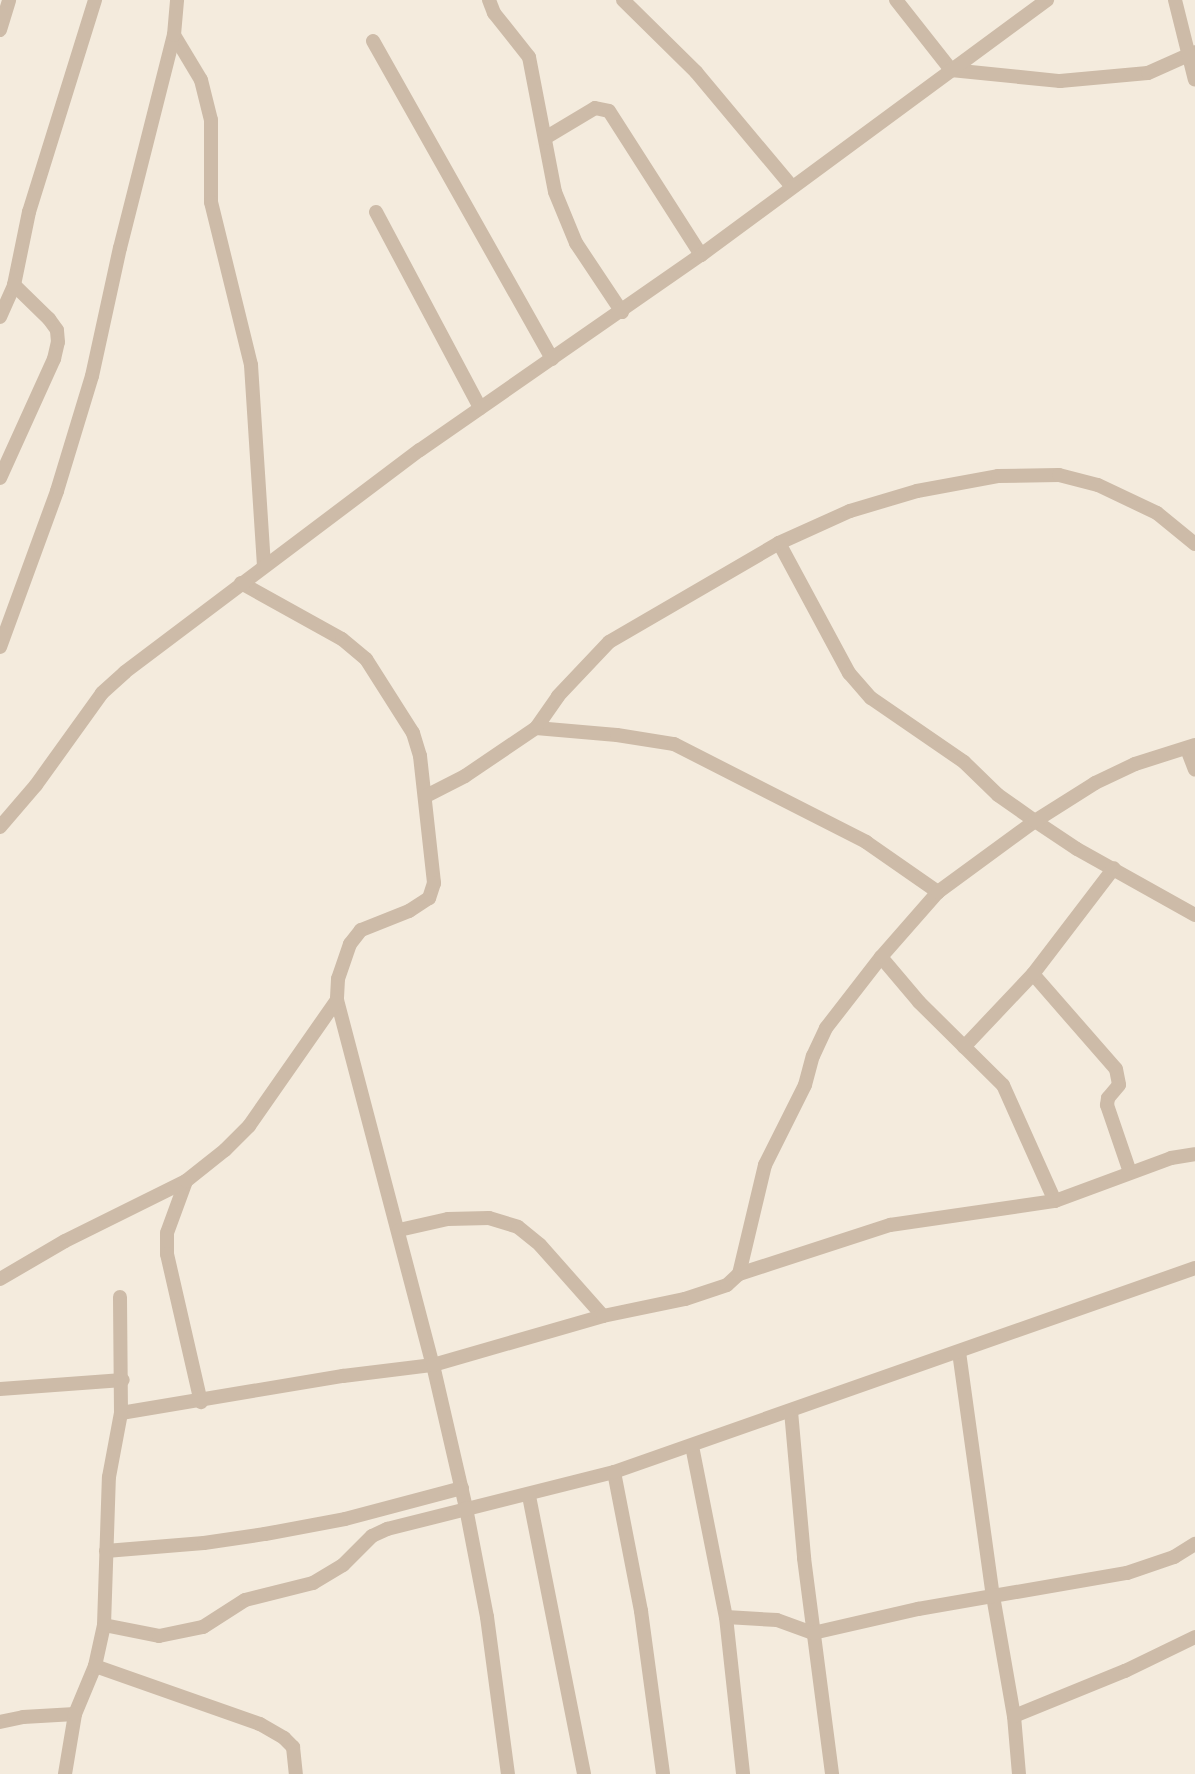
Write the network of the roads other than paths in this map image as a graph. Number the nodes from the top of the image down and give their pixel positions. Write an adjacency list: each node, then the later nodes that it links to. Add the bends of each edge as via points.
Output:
1 (9, 0): 9 (street)
2 (95, 0): 19 (street, via 29,212)
3 (177, 0): 10 (street)
4 (489, 0): 15 (street, via 494,13 530,57)
5 (623, 0): 16 (street, via 696,72)
6 (896, 0): 13 (street)
7 (1047, 0): 13 (street)
8 (1175, 0): 12 (street)
9 (0, 30)
10 (174, 35): 27 (street, via 201,80 211,120 211,202 251,365); 29 (street, via 92,376 57,491)
11 (373, 41): 22 (street)
12 (1192, 53): 13 (street, via 1148,73 1060,81); 14 (street)
13 (951, 70): 16 (street)
14 (1195, 80)
15 (545, 138): 18 (street, via 595,108 610,111); 20 (street, via 555,192 576,243)
16 (792, 187): 18 (street)
17 (376, 212): 23 (street)
18 (701, 255): 20 (street)
19 (14, 285): 21 (street); 24 (street, via 49,319 58,342)
20 (622, 312): 22 (street)
21 (0, 317)
22 (552, 359): 23 (street)
23 (480, 408): 27 (street)
24 (0, 478)
25 (779, 542): 26 (street, via 850,512 917,491 998,475 1059,475 1098,485 1157,513); 30 (street, via 608,642); 34 (street, via 849,673 871,698 964,762 998,795)
26 (1195, 544)
27 (264, 565): 28 (street)
28 (241, 583): 33 (street, via 342,639 366,659 414,733); 35 (street, via 102,693)
29 (0, 647)
30 (536, 727): 33 (street, via 465,776); 37 (street, via 674,744 866,842)
31 (1191, 747): 32 (street); 34 (street, via 1096,782)
32 (1195, 770)
33 (426, 796): 41 (street, via 434,883 429,898 361,930 350,944 338,979)
34 (1035, 821): 36 (street); 37 (street)
35 (0, 827)
36 (1114, 868): 38 (street); 40 (street)
37 (938, 892): 39 (street)
38 (1195, 915)
39 (881, 957): 42 (street); 49 (street, via 826,1028 813,1056 799,1099 765,1165)
40 (1033, 974): 42 (street); 44 (street, via 1116,1069 1119,1085 1107,1105)
41 (337, 1000): 45 (street, via 248,1126); 47 (street)
42 (964, 1048): 46 (street, via 1003,1085)
43 (1195, 1154): 44 (street)
44 (1130, 1172): 46 (street)
45 (186, 1181): 50 (street); 57 (street, via 167,1233 167,1254)
46 (1055, 1201): 49 (street, via 890,1225)
47 (399, 1230): 52 (street, via 448,1219 489,1219 518,1227); 54 (street)
48 (1195, 1268): 53 (street)
49 (739, 1274): 52 (street, via 727,1285 685,1299)
50 (0, 1279)
51 (120, 1297): 55 (street)
52 (603, 1316): 54 (street)
53 (959, 1352): 58 (street); 67 (street)
54 (433, 1365): 57 (street); 62 (street)
55 (123, 1380): 56 (street); 59 (street)
56 (0, 1389)
57 (201, 1402): 59 (street)
58 (790, 1411): 60 (street); 70 (street)
59 (121, 1413): 66 (street, via 109,1477)
60 (692, 1446): 61 (street); 68 (street)
61 (614, 1472): 63 (street); 80 (street, via 641,1611)
62 (462, 1488): 64 (street); 66 (street, via 265,1535)
63 (529, 1496): 64 (street); 79 (street)
64 (466, 1508): 69 (street, via 372,1536 342,1565 313,1583 245,1600 203,1628 159,1636); 78 (street)
65 (1195, 1544): 67 (street, via 1174,1557 1127,1573)
66 (106, 1551): 69 (street)
67 (993, 1596): 70 (street); 74 (street)
68 (726, 1617): 70 (street, via 776,1620); 81 (street)
69 (104, 1625): 72 (street)
70 (813, 1633): 82 (street)
71 (1195, 1637): 74 (street)
72 (95, 1666): 73 (street); 77 (street, via 260,1724 293,1748)
73 (75, 1714): 75 (street); 76 (street)
74 (1014, 1716): 83 (street)
75 (0, 1722)
76 (65, 1774)
77 (296, 1774)
78 (508, 1774)
79 (584, 1774)
80 (663, 1774)
81 (743, 1774)
82 (832, 1774)
83 (1019, 1774)

